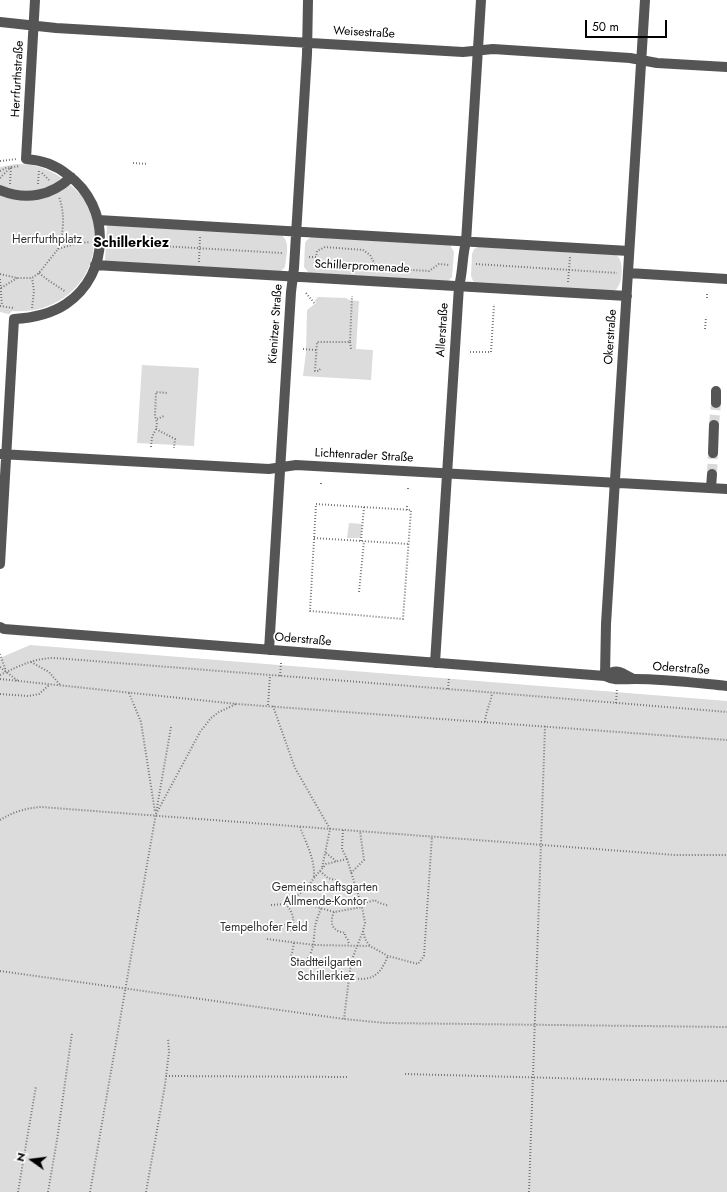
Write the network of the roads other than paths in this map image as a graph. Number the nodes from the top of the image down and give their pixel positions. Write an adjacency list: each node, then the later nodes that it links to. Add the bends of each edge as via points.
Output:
1 (35, 0): 6 (street, Herrfurthstraße)
2 (308, 0): 7 (street, Kienitzer Straße)
3 (481, 0): 8 (street, Allerstraße)
4 (645, 0): 9 (street, Okerstraße)
5 (0, 22): 6 (street, Weisestraße)
6 (34, 26): 7 (street, Weisestraße); 11 (street, Herrfurthstraße, via 26,159 39,160)
7 (307, 43): 8 (street, Weisestraße, via 463,52); 14 (street, Kienitzer Straße)
8 (478, 50): 9 (street, Weisestraße); 15 (street, Allerstraße)
9 (642, 60): 10 (street, Weisestraße, via 661,64); 16 (street, Okerstraße)
10 (727, 67)
11 (71, 177): 12 (street, via 56,189 37,195 24,196); 13 (street, via 90,198)
12 (0, 190)
13 (98, 220): 14 (street); 17 (street, via 100,242)
14 (297, 232): 15 (street); 19 (street, Kienitzer Straße)
15 (466, 242): 16 (street); 21 (street, Allerstraße)
16 (629, 251): 18 (street, Okerstraße)
17 (96, 265): 19 (street, Schillerpromenade); 27 (street, via 83,287 68,303 42,315 14,319)
18 (628, 273): 20 (street); 22 (street, Okerstraße)
19 (293, 276): 21 (street, Schillerpromenade); 28 (street, Kienitzer Straße)
20 (727, 279)
21 (459, 286): 22 (street, Schillerpromenade); 29 (street, Allerstraße)
22 (627, 296): 31 (street, Okerstraße)
23 (716, 391): 24 (street)
24 (716, 403)
25 (714, 425): 26 (street)
26 (713, 453)
27 (3, 454): 28 (street, Lichtenrader Straße, via 269,469); 34 (street)
28 (280, 467): 29 (street, Lichtenrader Straße, via 296,465); 36 (street, Kienitzer Straße)
29 (447, 474): 31 (street, Lichtenrader Straße); 37 (street, Allerstraße)
30 (712, 474): 32 (street)
31 (615, 483): 32 (street, Lichtenrader Straße); 38 (street, Okerstraße)
32 (711, 488): 33 (street, Lichtenrader Straße)
33 (727, 489)
34 (0, 564)
35 (0, 627): 36 (street, Oderstraße)
36 (269, 650): 37 (street, Oderstraße)
37 (435, 663): 38 (street, Oderstraße)
38 (605, 676): 39 (street, Oderstraße, via 617,671 634,679)
39 (727, 686)

